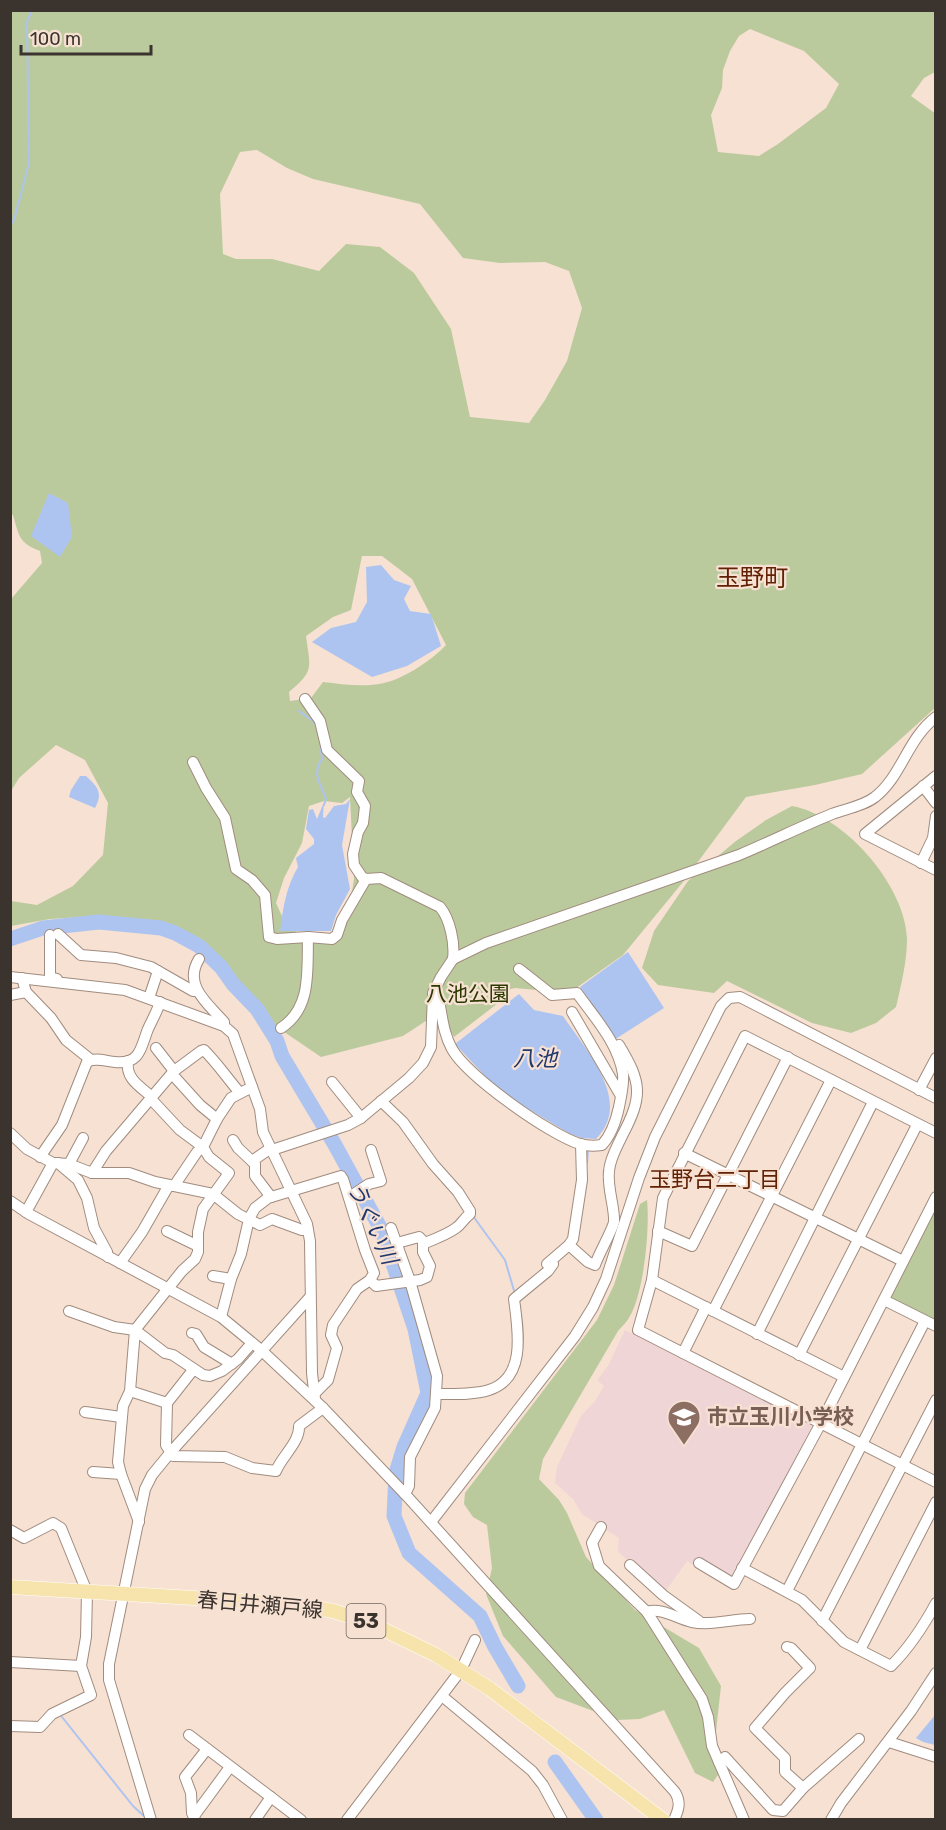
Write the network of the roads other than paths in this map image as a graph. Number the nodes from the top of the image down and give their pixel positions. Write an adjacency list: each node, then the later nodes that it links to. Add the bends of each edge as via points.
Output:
1 (304, 699): 10 (street, via 320,721 327,750 359,781 357,792 365,806 353,854 354,865)
2 (936, 717): 13 (street, via 915,737 897,770 874,798 739,855 486,943)
3 (193, 762): 11 (street, via 225,818 236,868 265,895 269,937)
4 (936, 776): 5 (street)
5 (923, 786): 6 (street); 8 (street, via 865,834)
6 (936, 803)
7 (936, 816): 8 (street, via 933,838)
8 (921, 863): 9 (street)
9 (936, 870)
10 (366, 879): 11 (street, via 332,939); 13 (street, via 381,878 440,907 446,914)
11 (308, 937): 26 (street, via 303,1001)
12 (199, 959): 19 (street, via 192,977)
13 (453, 959): 18 (street)
14 (519, 969): 27 (street, via 552,995 578,993)
15 (158, 971): 17 (street, via 116,958 81,955 54,935 50,977); 19 (street); 22 (street)
16 (16, 977): 17 (street); 20 (street)
17 (58, 982): 22 (street, via 108,987)
18 (436, 988): 42 (street, via 431,1047 423,1063); 51 (street, via 445,1031 452,1050 463,1062 528,1115)
19 (197, 991): 25 (street)
20 (26, 992): 21 (street); 30 (street, via 66,1040)
21 (10, 995)
22 (149, 998): 23 (street)
23 (160, 1002): 25 (street); 31 (street, via 141,1052)
24 (572, 1012): 39 (street)
25 (224, 1026): 36 (street, via 233,1034)
26 (280, 1028)
27 (615, 1047): 39 (street, via 623,1074); 73 (street, via 619,1045 629,1061 638,1086 635,1106 609,1170 609,1190)
28 (156, 1048): 33 (street)
29 (788, 1057): 34 (street); 56 (street, via 745,1036); 61 (street)
30 (91, 1060): 31 (street); 57 (street, via 85,1066 62,1125)
31 (128, 1061): 40 (street, via 132,1080)
32 (935, 1061): 37 (street)
33 (173, 1073): 38 (street, via 204,1050); 40 (street); 45 (street)
34 (831, 1080): 43 (street); 67 (street)
35 (332, 1082): 44 (street)
36 (252, 1087): 38 (street); 54 (street)
37 (919, 1090): 41 (street); 73 (street, via 740,997 729,998 721,1006 656,1137)
38 (240, 1093): 45 (street, via 231,1098)
39 (621, 1096): 51 (street, via 609,1137 602,1145)
40 (152, 1098): 53 (street, via 180,1130); 60 (street, via 106,1150)
41 (936, 1098)
42 (381, 1101): 44 (street); 79 (street, via 403,1122 470,1211 459,1227)
43 (873, 1102): 46 (street); 71 (street)
44 (361, 1118): 54 (street)
45 (217, 1119): 53 (street)
46 (917, 1125): 48 (street); 78 (street)
47 (10, 1133): 52 (street)
48 (936, 1133)
49 (83, 1138): 59 (street)
50 (233, 1140): 58 (street)
51 (581, 1144): 81 (street, via 582,1180)
52 (15, 1145): 57 (street)
53 (203, 1147): 62 (street); 64 (street, via 229,1173)
54 (271, 1149): 58 (street); 63 (street)
55 (371, 1150): 65 (street, via 381,1181)
56 (684, 1153): 61 (street); 77 (street, via 663,1198)
57 (40, 1157): 59 (street)
58 (252, 1161): 66 (street, via 255,1176)
59 (60, 1163): 60 (street); 70 (street); 83 (street, via 78,1180)
60 (92, 1173): 62 (street, via 129,1173)
61 (728, 1175): 67 (street); 77 (street, via 692,1246)
62 (172, 1185): 64 (street); 85 (street)
63 (292, 1191): 66 (street); 75 (street); 88 (street, via 342,1178 374,1269)
64 (213, 1194): 72 (street); 82 (street, via 203,1209)
65 (354, 1194)
66 (271, 1197): 72 (street, via 255,1208)
67 (772, 1197): 71 (street); 94 (street)
68 (936, 1197): 84 (street)
69 (10, 1201): 70 (street)
70 (26, 1212): 83 (street)
71 (815, 1218): 78 (street); 101 (street)
72 (249, 1219): 75 (street, via 260,1225 272,1219); 87 (street)
73 (619, 1224): 81 (street, via 595,1265); 126 (street, via 606,1279 575,1336)
74 (391, 1228): 80 (street)
75 (308, 1230): 92 (street)
76 (167, 1231): 82 (street)
77 (658, 1231): 89 (street)
78 (858, 1240): 84 (street); 104 (street)
79 (425, 1243): 80 (street, via 419,1237); 90 (street, via 423,1252 430,1266 427,1277)
80 (397, 1244): 90 (street)
81 (569, 1245): 109 (street, via 548,1264 553,1264 548,1271 514,1299 519,1346 506,1381 488,1390)
82 (198, 1246): 91 (street, via 195,1259)
83 (108, 1257): 85 (street)
84 (903, 1261): 93 (street)
85 (120, 1263): 91 (street)
86 (213, 1276): 87 (street)
87 (231, 1280): 96 (street)
88 (370, 1280): 90 (street, via 376,1286); 110 (street, via 357,1289 333,1325 331,1335 337,1348 328,1380)
89 (652, 1280): 94 (street); 103 (street, via 638,1330)
90 (410, 1281): 109 (street, via 434,1361)
91 (169, 1290): 96 (street); 99 (street)
92 (310, 1297): 102 (street); 110 (street)
93 (884, 1300): 97 (street); 107 (street)
94 (709, 1309): 101 (street); 103 (street)
95 (69, 1311): 99 (street)
96 (221, 1317): 102 (street)
97 (925, 1321): 98 (street); 117 (street)
98 (936, 1326)
99 (135, 1330): 106 (street); 108 (street)
100 (192, 1333): 105 (street, via 204,1347)
101 (757, 1334): 104 (street)
102 (257, 1346): 105 (street); 110 (street); 118 (street)
103 (683, 1353): 116 (street)
104 (799, 1355): 107 (street)
105 (232, 1364): 106 (street, via 210,1376)
106 (193, 1370): 112 (street)
107 (844, 1377): 116 (street)
108 (130, 1391): 112 (street); 115 (street)
109 (437, 1394): 123 (street, via 435,1408 410,1457)
110 (314, 1397): 113 (street)
111 (936, 1400): 119 (street)
112 (167, 1403): 118 (street, via 166,1445)
113 (324, 1408): 118 (street, via 299,1426 276,1471 252,1468 225,1457); 123 (street)
114 (85, 1412): 115 (street)
115 (121, 1417): 121 (street)
116 (821, 1424): 117 (street); 131 (street)
117 (862, 1444): 119 (street); 133 (street)
118 (170, 1454): 125 (street, via 145,1489)
119 (902, 1465): 122 (street); 139 (street)
120 (93, 1472): 121 (street)
121 (121, 1474): 125 (street)
122 (936, 1482)
123 (405, 1494): 126 (street)
124 (936, 1502): 143 (street)
125 (139, 1522): 135 (street)
126 (430, 1522): 166 (street, via 675,1792 680,1800)
127 (600, 1527): 137 (street, via 592,1543 599,1566)
128 (10, 1530): 134 (street, via 24,1538 53,1523 61,1528)
129 (699, 1563): 131 (street, via 734,1584)
130 (630, 1565): 140 (street)
131 (742, 1568): 133 (street)
132 (10, 1587): 134 (main road, 春日井瀬戸線 / 53)
133 (787, 1591): 139 (street)
134 (87, 1592): 135 (main road, 春日井瀬戸線 / 53); 145 (street)
135 (124, 1594): 146 (main road, 春日井瀬戸線 / 53, via 295,1604 333,1611 403,1638); 160 (street, via 109,1680)
136 (936, 1603): 143 (street, via 912,1642 891,1666)
137 (647, 1612): 140 (street, via 655,1609); 155 (street, via 702,1700)
138 (750, 1619): 140 (street)
139 (822, 1621): 143 (street, via 844,1642)
140 (702, 1623)
141 (475, 1640): 146 (street)
142 (787, 1647): 157 (street, via 810,1668 756,1728 786,1758 785,1772)
143 (860, 1650)
144 (10, 1662): 145 (street)
145 (81, 1666): 149 (street, via 91,1695 52,1713 40,1727)
146 (461, 1670): 148 (street); 165 (main road, 春日井瀬戸線 / 53)
147 (936, 1672): 152 (street)
148 (442, 1696): 163 (street); 164 (street, via 532,1771)
149 (10, 1726)
150 (189, 1735): 153 (street)
151 (859, 1739): 157 (street)
152 (889, 1742): 154 (street); 168 (street)
153 (207, 1749): 156 (street); 159 (street, via 184,1777)
154 (936, 1758)
155 (719, 1762): 157 (street, via 725,1757 773,1810 783,1811); 167 (street)
156 (230, 1767): 158 (street); 159 (street)
157 (803, 1788)
158 (271, 1797): 161 (street); 162 (street)
159 (194, 1818)
160 (151, 1820)
161 (255, 1820)
162 (301, 1820)
163 (347, 1820)
164 (562, 1820)
165 (663, 1820)
166 (674, 1820)
167 (744, 1820)
168 (831, 1820)

